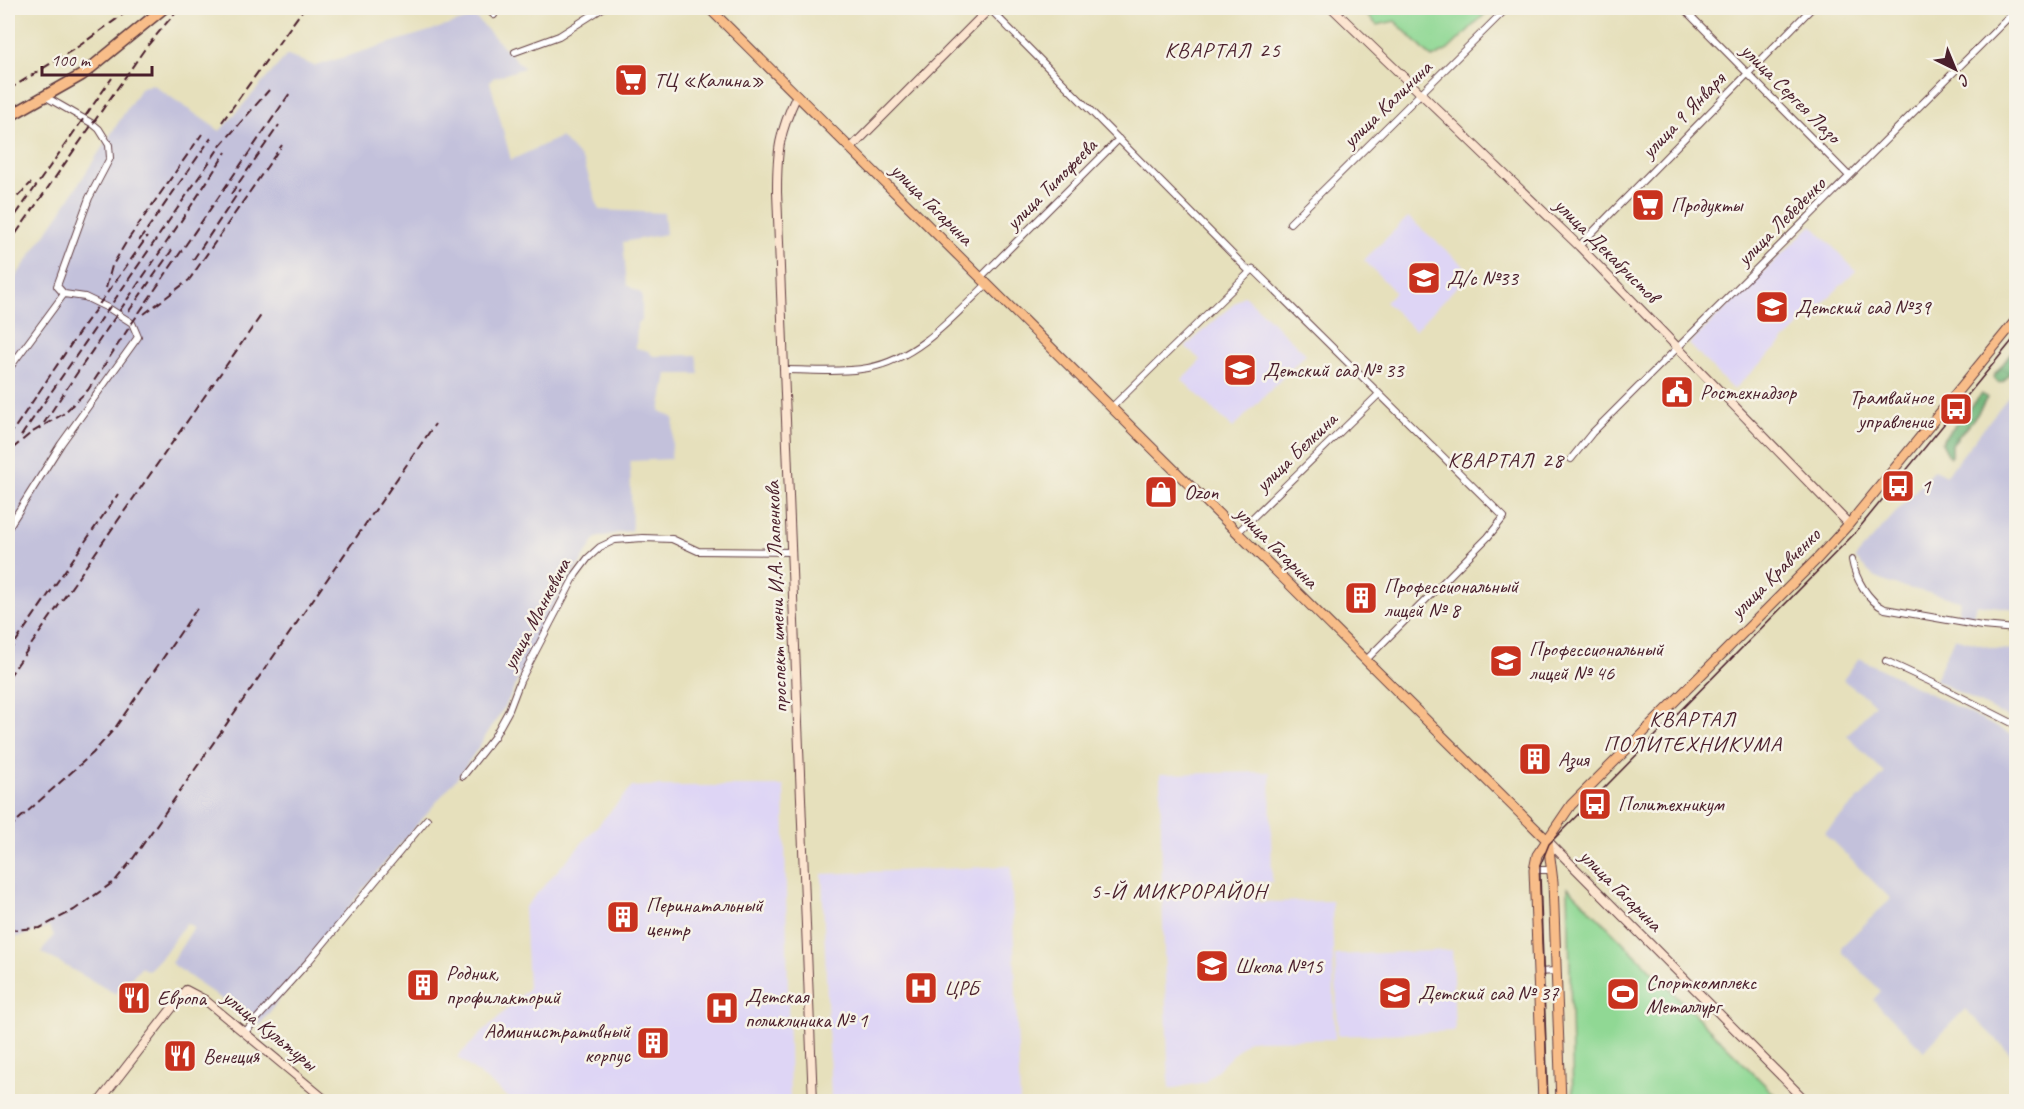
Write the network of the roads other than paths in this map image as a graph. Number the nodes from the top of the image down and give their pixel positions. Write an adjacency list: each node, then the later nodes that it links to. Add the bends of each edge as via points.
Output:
1 (164, 8): 16 (highway, via 82,75)
2 (486, 8): 11 (street)
3 (603, 8): 12 (street, via 559,36)
4 (709, 8): 15 (main road, улица Гагарина)
5 (990, 8): 18 (street); 19 (main road)
6 (1332, 8): 14 (main road, улица Декабристов)
7 (1507, 8): 14 (street, улица Калинина)
8 (1683, 8): 13 (street, улица Сергея Лазо)
9 (1812, 8): 13 (street, улица 9 Января)
10 (2016, 10): 20 (street, улица Лебеденко)
11 (494, 15)
12 (514, 52)
13 (1747, 72): 20 (street, улица Сергея Лазо); 22 (street, улица 9 Января)
14 (1422, 94): 21 (street, улица Калинина); 22 (main road, улица Декабристов)
15 (797, 95): 19 (main road, улица Гагарина); 29 (main road, проспект имени И.А. Лапенкова, via 784,122 778,150)
16 (46, 97): 17 (highway); 25 (street, via 93,124 110,145 110,158 89,198 57,286)
17 (8, 117)
18 (1119, 139): 23 (street); 24 (street, улица Тимофеева)
19 (851, 148): 24 (main road, улица Гагарина)
20 (1849, 176): 27 (street, улица Лебеденко)
21 (1290, 224)
22 (1579, 246): 27 (main road, улица Декабристов)
23 (1253, 270): 30 (street); 31 (street)
24 (984, 281): 29 (street, улица Тимофеева, via 934,335 886,362 844,371); 31 (main road, улица Гагарина)
25 (64, 294): 28 (street); 34 (street, via 85,297 110,309 132,323 138,337 61,444)
26 (2016, 320): 33 (main road, улица Кравченко)
27 (1678, 347): 32 (street, улица Лебеденко); 33 (main road, улица Декабристов)
28 (8, 370)
29 (785, 370): 36 (main road, проспект имени И.А. Лапенкова)
30 (1378, 394): 35 (street, улица Белкина); 39 (street, via 1504,518)
31 (1111, 408): 35 (main road, улица Гагарина)
32 (1571, 459)
33 (1849, 524): 44 (main road, улица Кравченко, via 1571,805)
34 (8, 528)
35 (1238, 533): 39 (main road, улица Гагарина)
36 (792, 552): 42 (street, улица Манкевича, via 698,551 672,539 643,538 615,540 600,547 576,574 494,737); 52 (main road, проспект имени И.А. Лапенкова)
37 (1852, 560): 38 (street, via 1856,576 1874,602 1885,609)
38 (2016, 628)
39 (1366, 660): 44 (main road, улица Гагарина)
40 (1886, 661): 41 (street)
41 (2016, 725)
42 (463, 776)
43 (427, 819): 49 (street)
44 (1548, 842): 45 (main road, улица Кравченко, via 1537,855); 46 (main road); 55 (main road, улица Гагарина)
45 (1534, 870): 46 (street); 48 (main road, улица Кравченко)
46 (1551, 870): 47 (main road)
47 (1556, 971): 48 (street); 54 (main road)
48 (1538, 972): 53 (main road, улица Кравченко)
49 (246, 1032): 50 (main road, улица Культуры, via 186,990); 51 (main road, улица Культуры)
50 (99, 1101)
51 (328, 1101)
52 (813, 1101)
53 (1543, 1101)
54 (1561, 1101)
55 (1807, 1101)

